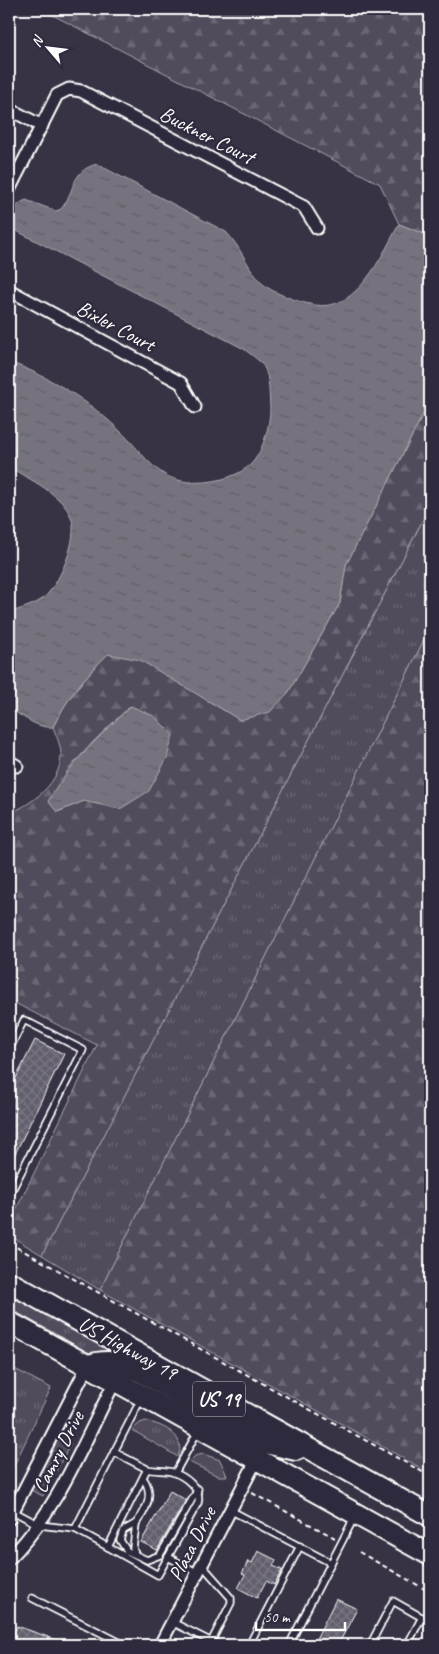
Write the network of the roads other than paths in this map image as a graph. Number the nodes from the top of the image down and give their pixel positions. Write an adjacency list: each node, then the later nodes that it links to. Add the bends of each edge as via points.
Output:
1 (9, 109): 2 (street)
2 (42, 126): 3 (street); 4 (street, Buckner Court, via 57,95 69,89 81,91 304,206)
3 (9, 190)
4 (317, 228)
5 (9, 290): 6 (street, Bixler Court, via 181,382)
6 (195, 408)
7 (9, 1050): 8 (lane, via 24,1020 83,1050)
8 (9, 1196)
9 (9, 1282): 16 (highway, US Highway 19 / US 19)
10 (9, 1322): 11 (highway, US Highway 19 / US 19)
11 (88, 1366): 12 (highway, US Highway 19 / US 19); 16 (highway, via 103,1361 124,1364 266,1443); 24 (street, Camry Drive)
12 (115, 1381): 13 (highway, US Highway 19 / US 19); 27 (street, Camry Drive)
13 (143, 1396): 14 (highway, US Highway 19 / US 19); 15 (lane)
14 (200, 1428): 17 (highway, US Highway 19 / US 19); 19 (lane)
15 (114, 1452): 18 (lane); 28 (lane)
16 (322, 1457): 25 (highway, US Highway 19 / US 19)
17 (257, 1459): 22 (street, Plaza Drive); 23 (highway, US Highway 19 / US 19)
18 (148, 1470): 19 (lane); 20 (lane)
19 (175, 1473): 21 (lane)
20 (143, 1478): 26 (lane, via 150,1487 150,1495); 30 (lane)
21 (198, 1490): 31 (lane, via 160,1555 147,1560); 33 (lane, via 198,1503)
22 (230, 1510): 29 (lane); 36 (street, Plaza Drive)
23 (357, 1514): 32 (highway, US Highway 19 / US 19); 35 (lane)
24 (11, 1515): 27 (lane)
25 (430, 1516)
26 (136, 1524): 31 (lane, via 133,1548); 31 (lane, via 123,1531 120,1540 123,1548)
27 (39, 1525): 28 (lane); 34 (street, Camry Drive)
28 (75, 1530): 30 (lane)
29 (300, 1546): 35 (lane); 45 (lane)
30 (108, 1547): 33 (lane, via 158,1574)
31 (136, 1554)
32 (430, 1555)
33 (168, 1557): 36 (lane)
34 (9, 1559)
35 (331, 1563): 46 (lane)
36 (200, 1568): 39 (street, Plaza Drive); 41 (lane, via 231,1598)
37 (32, 1598): 42 (lane)
38 (422, 1617): 40 (lane); 47 (lane, via 394,1601); 48 (lane)
39 (172, 1622): 41 (lane); 43 (street, Plaza Drive)
40 (430, 1622)
41 (211, 1642): 44 (lane)
42 (125, 1645)
43 (160, 1645)
44 (218, 1645)
45 (250, 1645)
46 (289, 1645)
47 (370, 1645)
48 (407, 1645)

